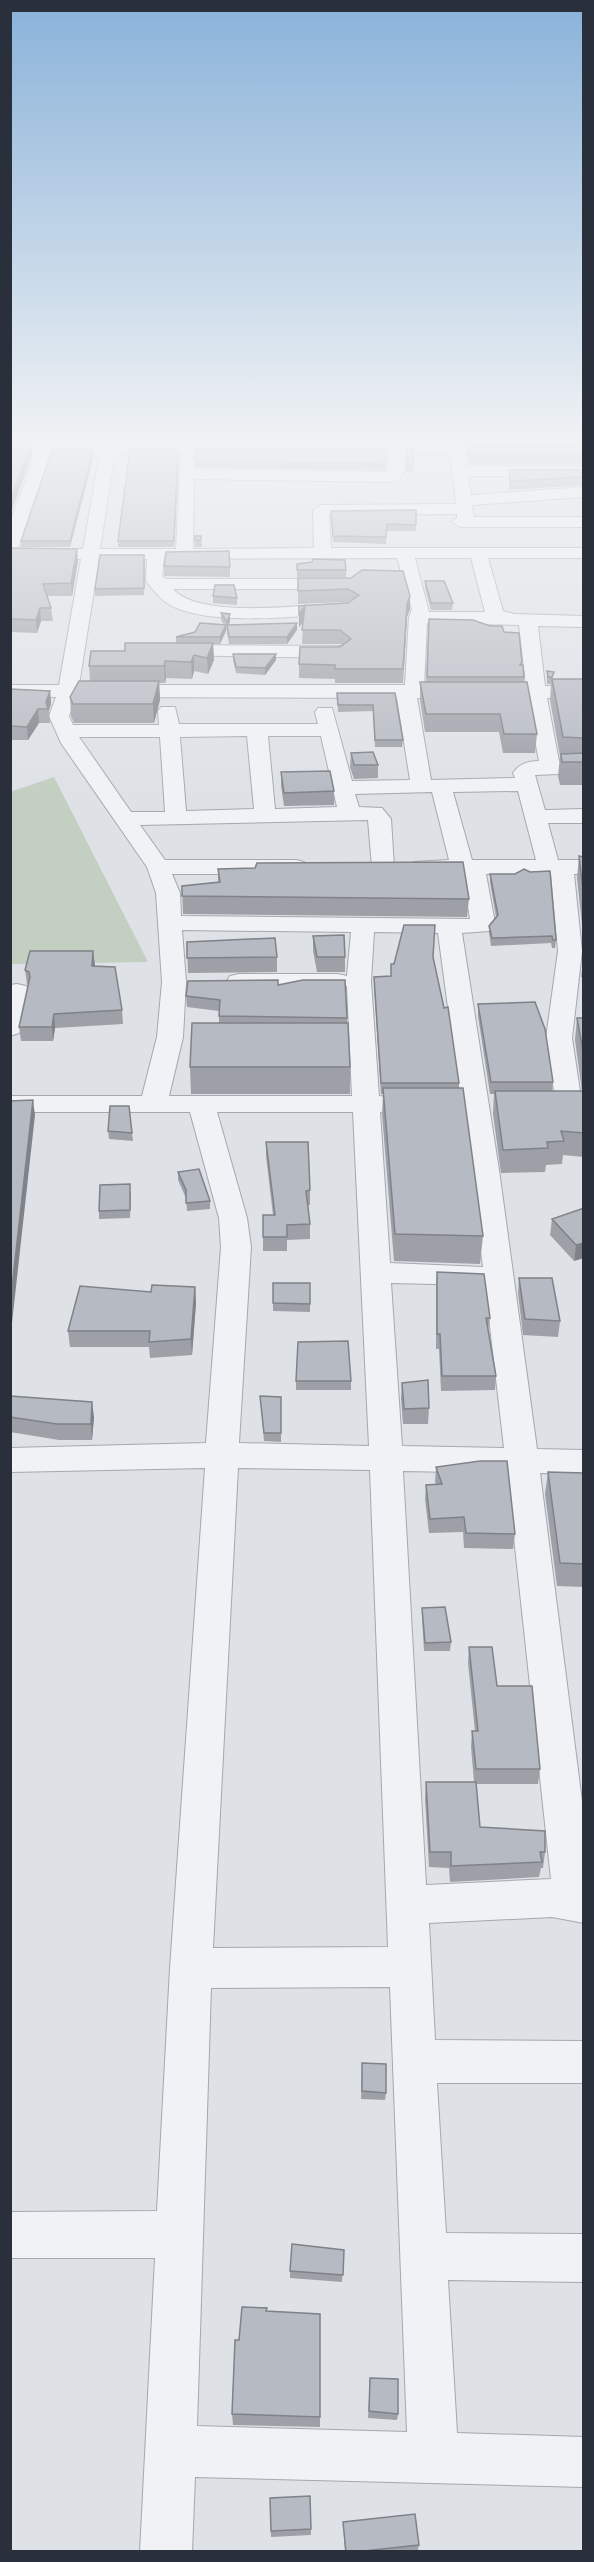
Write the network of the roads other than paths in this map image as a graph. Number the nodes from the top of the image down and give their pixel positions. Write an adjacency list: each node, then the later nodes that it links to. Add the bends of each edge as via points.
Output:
1 (91, 558): 16 (street, via 83,652)
2 (155, 558): 6 (street, via 153,577)
3 (350, 558): 7 (street)
4 (400, 558): 9 (street, via 421,609)
5 (480, 558): 10 (street, via 495,614)
6 (160, 583): 7 (street); 8 (street, via 169,597 210,611)
7 (351, 584): 8 (street)
8 (348, 609): 13 (street)
9 (418, 616): 10 (street); 18 (street)
10 (504, 618): 11 (street)
11 (528, 620): 12 (street); 19 (street)
12 (584, 622)
13 (340, 652): 15 (street, via 161,651); 17 (street)
14 (10, 690): 16 (street)
15 (162, 690): 16 (street); 17 (street); 21 (street)
16 (68, 691): 24 (street, via 59,716)
17 (329, 691): 18 (street); 23 (street)
18 (410, 691): 19 (street); 28 (street)
19 (536, 692): 20 (street); 25 (street)
20 (584, 692)
21 (169, 729): 22 (street); 24 (street); 34 (street)
22 (257, 730): 23 (street); 31 (street)
23 (328, 730): 29 (street)
24 (65, 731): 35 (street)
25 (550, 766): 26 (street); 27 (street, via 529,768 524,773)
26 (584, 766)
27 (527, 784): 28 (street); 32 (street)
28 (431, 786): 29 (street); 38 (street)
29 (342, 788): 30 (street)
30 (349, 813): 31 (street); 38 (street, via 374,813 380,819 372,867)
31 (265, 815): 34 (street)
32 (535, 816): 33 (street); 39 (street)
33 (584, 816)
34 (176, 817): 35 (street)
35 (125, 819): 36 (street)
36 (158, 867): 37 (street); 40 (street, via 168,893)
37 (318, 867)
38 (467, 867): 39 (street); 43 (street, via 483,923 474,927)
39 (565, 867): 41 (street)
40 (171, 923): 42 (street); 44 (street)
41 (575, 923): 46 (street, via 570,951)
42 (363, 925): 43 (street); 45 (street)
43 (449, 926): 57 (street, via 478,1104)
44 (197, 981): 45 (street); 50 (street, via 181,1038)
45 (359, 981): 52 (street, via 352,1038)
46 (574, 986): 49 (street)
47 (17, 991): 48 (street)
48 (10, 1028)
49 (571, 1038): 54 (street)
50 (154, 1103): 51 (street); 55 (street)
51 (10, 1104)
52 (365, 1104): 53 (street); 55 (street); 56 (street)
53 (410, 1104)
54 (566, 1104)
55 (202, 1106): 58 (street, via 233,1218 236,1247)
56 (377, 1273): 57 (street); 59 (street)
57 (500, 1276): 61 (street)
58 (222, 1455): 59 (street); 60 (street); 66 (street)
59 (386, 1458): 61 (street); 64 (street)
60 (10, 1460)
61 (521, 1460): 62 (street); 63 (street)
62 (584, 1462)
63 (579, 1904): 64 (street, via 552,1898)
64 (405, 1905): 65 (street)
65 (409, 1967): 66 (street); 67 (street)
66 (191, 1968): 69 (street)
67 (414, 2061): 68 (street); 71 (street)
68 (584, 2062)
69 (179, 2234): 70 (street); 73 (street)
70 (10, 2235)
71 (423, 2256): 72 (street); 74 (street)
72 (584, 2258)
73 (170, 2451): 74 (street); 76 (street)
74 (433, 2458): 75 (street)
75 (584, 2462)
76 (166, 2552)

